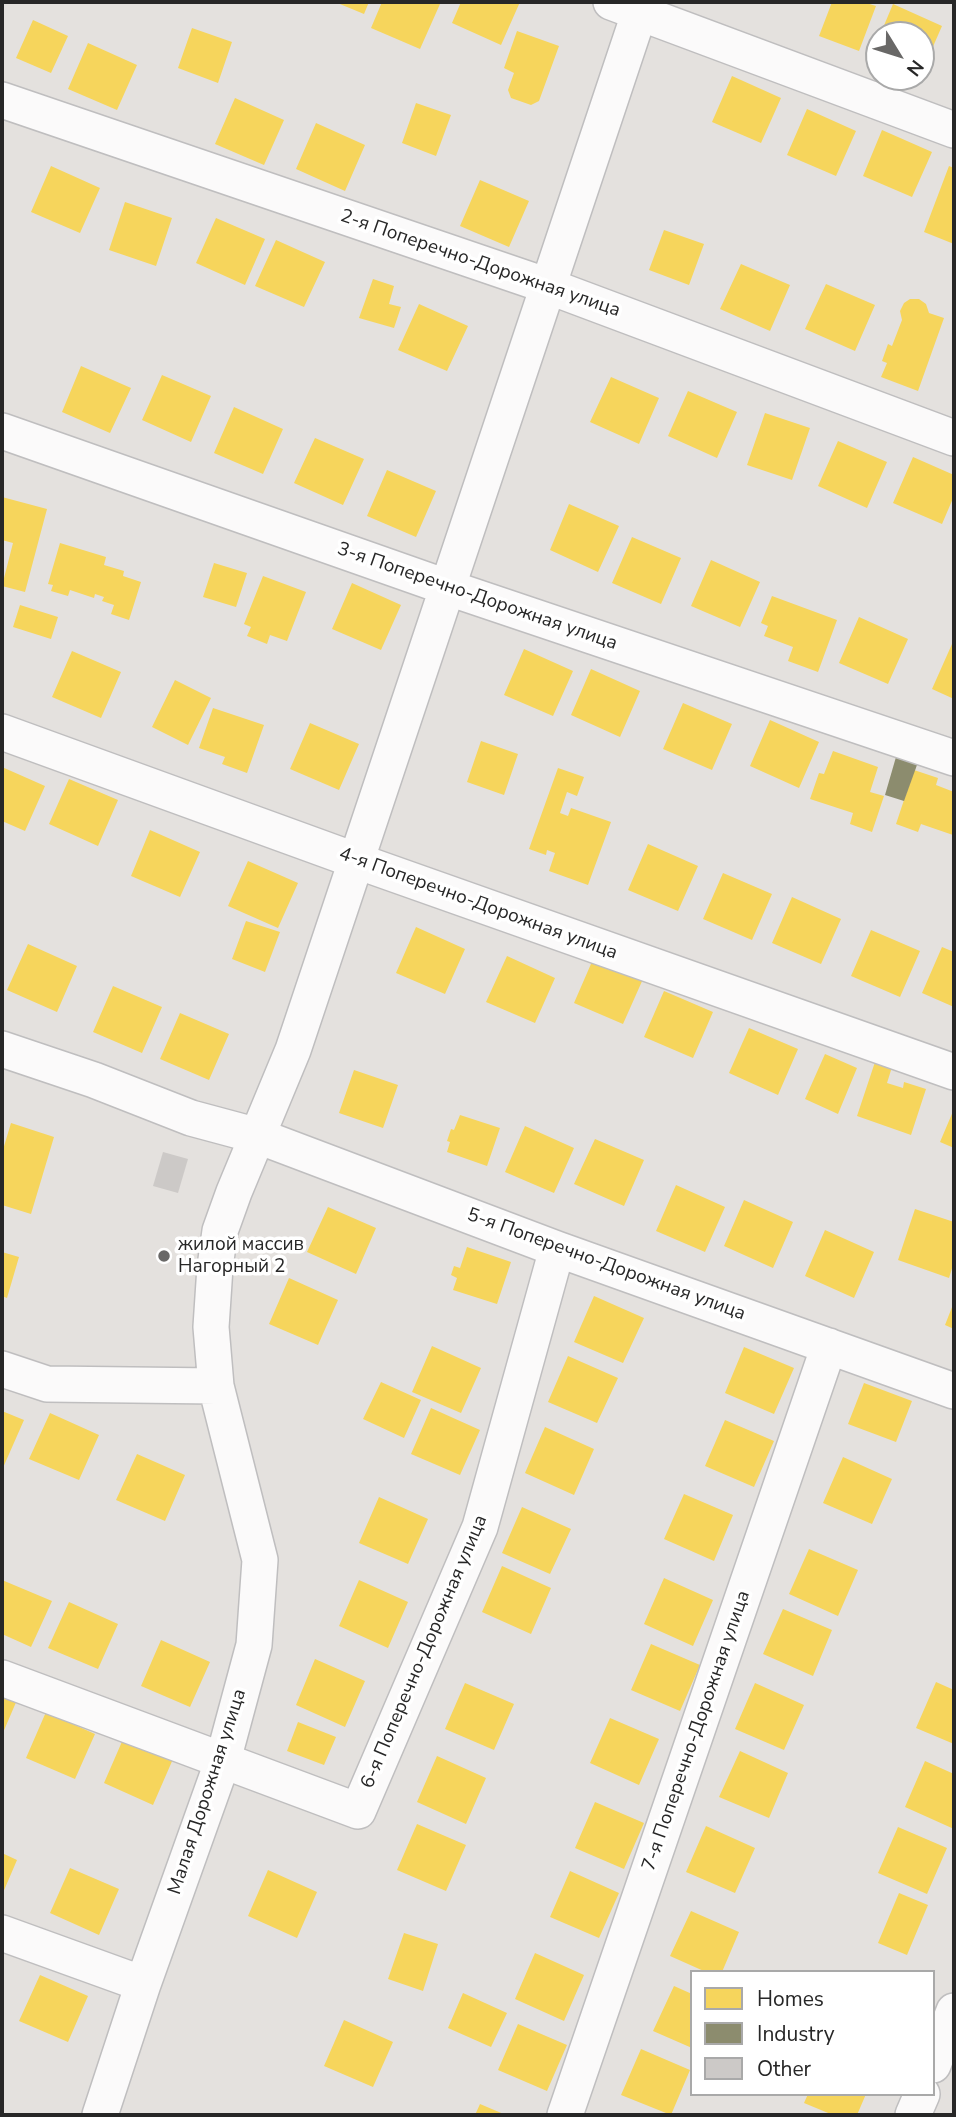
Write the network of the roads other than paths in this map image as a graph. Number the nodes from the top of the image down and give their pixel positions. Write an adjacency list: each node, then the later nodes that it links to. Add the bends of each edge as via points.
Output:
1 (631, 5): 3 (street); 4 (street, Малая Дорожная улица)
2 (2, 100): 4 (street, 2-я Поперечно-Дорожная улица)
3 (954, 130)
4 (548, 286): 6 (street, 2-я Поперечно-Дорожная улица); 7 (street, Малая Дорожная улица)
5 (2, 431): 7 (street, 3-я Поперечно-Дорожная улица)
6 (954, 438)
7 (446, 587): 9 (street, 3-я Поперечно-Дорожная улица); 10 (street, Малая Дорожная улица)
8 (2, 732): 10 (street, 4-я Поперечно-Дорожная улица)
9 (954, 758)
10 (357, 861): 12 (street, 4-я Поперечно-Дорожная улица); 13 (street, Малая Дорожная улица, via 293,1050)
11 (2, 1049): 13 (street, 5-я Поперечно-Дорожная улица, via 191,1118)
12 (954, 1072)
13 (258, 1136): 14 (street, 5-я Поперечно-Дорожная улица); 17 (street, Малая Дорожная улица, via 220,1231 211,1327)
14 (557, 1249): 15 (street, 5-я Поперечно-Дорожная улица); 20 (street, 6-я Поперечно-Дорожная улица, via 481,1527 358,1811)
15 (829, 1346): 18 (street, 5-я Поперечно-Дорожная улица); 27 (street, 7-я Поперечно-Дорожная улица)
16 (2, 1369): 17 (street, via 47,1384)
17 (216, 1387): 20 (street, Малая Дорожная улица, via 260,1560 254,1646)
18 (954, 1391)
19 (2, 1678): 20 (street)
20 (223, 1760): 22 (street, Малая Дорожная улица)
21 (2, 1933): 22 (street)
22 (143, 1984): 26 (street, Малая Дорожная улица)
23 (954, 2011): 24 (street)
24 (935, 2060)
25 (921, 2096): 28 (street)
26 (100, 2115)
27 (565, 2115)
28 (913, 2115)

